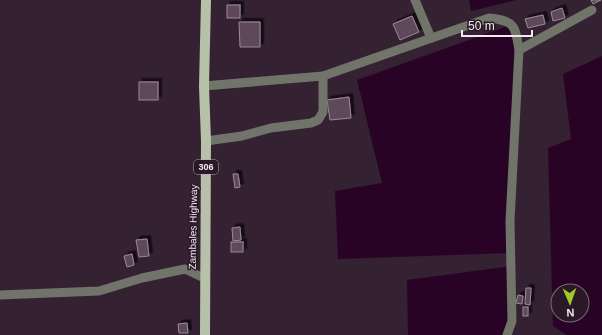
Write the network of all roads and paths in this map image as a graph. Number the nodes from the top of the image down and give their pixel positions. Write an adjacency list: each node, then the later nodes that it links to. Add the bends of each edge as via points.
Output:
1 (206, 0): 7 (main road, Zambales Highway / 306)
2 (415, 0): 4 (lane)
3 (592, 10): 5 (lane)
4 (431, 38): 5 (lane, via 489,18 506,20 516,30); 6 (lane)
5 (519, 50): 12 (lane, via 510,220 512,321)
6 (323, 76): 7 (lane); 8 (lane, via 323,112 318,120)
7 (204, 86): 8 (main road, Zambales Highway / 306)
8 (206, 141): 9 (main road, Zambales Highway / 306)
9 (204, 278): 10 (lane, via 185,269 99,291); 11 (main road, Zambales Highway / 306)
10 (0, 295)
11 (205, 335)
12 (507, 335)

